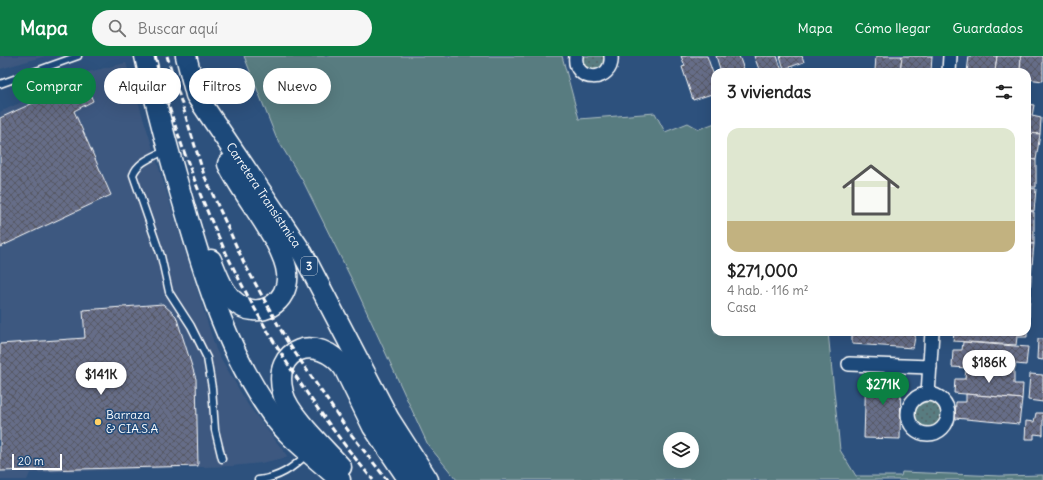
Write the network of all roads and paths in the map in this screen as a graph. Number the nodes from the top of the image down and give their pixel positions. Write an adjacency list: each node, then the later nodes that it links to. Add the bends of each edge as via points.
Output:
1 (78, 56): 9 (lane)
2 (145, 56): 12 (main road)
3 (186, 56): 7 (main road, Carretera Transístmica / 3)
4 (576, 56): 5 (street, via 576,65 583,75 596,78 607,72)
5 (611, 56)
6 (950, 56): 8 (street)
7 (189, 68)
8 (949, 68)
9 (0, 84)
10 (200, 104): 13 (main road, via 233,176 286,264 286,291 275,304 266,309 249,309 240,306 228,296)
11 (202, 104): 24 (main road, Carretera Transístmica / 3, via 303,254 389,419)
12 (168, 150): 13 (main road); 19 (lane, via 141,163 133,175 161,256 169,292 191,326 207,358 215,430)
13 (173, 169): 18 (main road, via 209,289 237,359 271,414)
14 (932, 336): 16 (street)
15 (849, 364): 16 (street)
16 (930, 367): 17 (street)
17 (928, 394)
18 (308, 453): 20 (lane, via 291,469 268,479); 21 (main road)
19 (222, 459)
20 (258, 480)
21 (340, 480)
22 (352, 480): 23 (main road, via 288,406 283,394 281,376 292,353 318,349 333,355 339,361 373,427)
23 (409, 480)
24 (428, 480)

